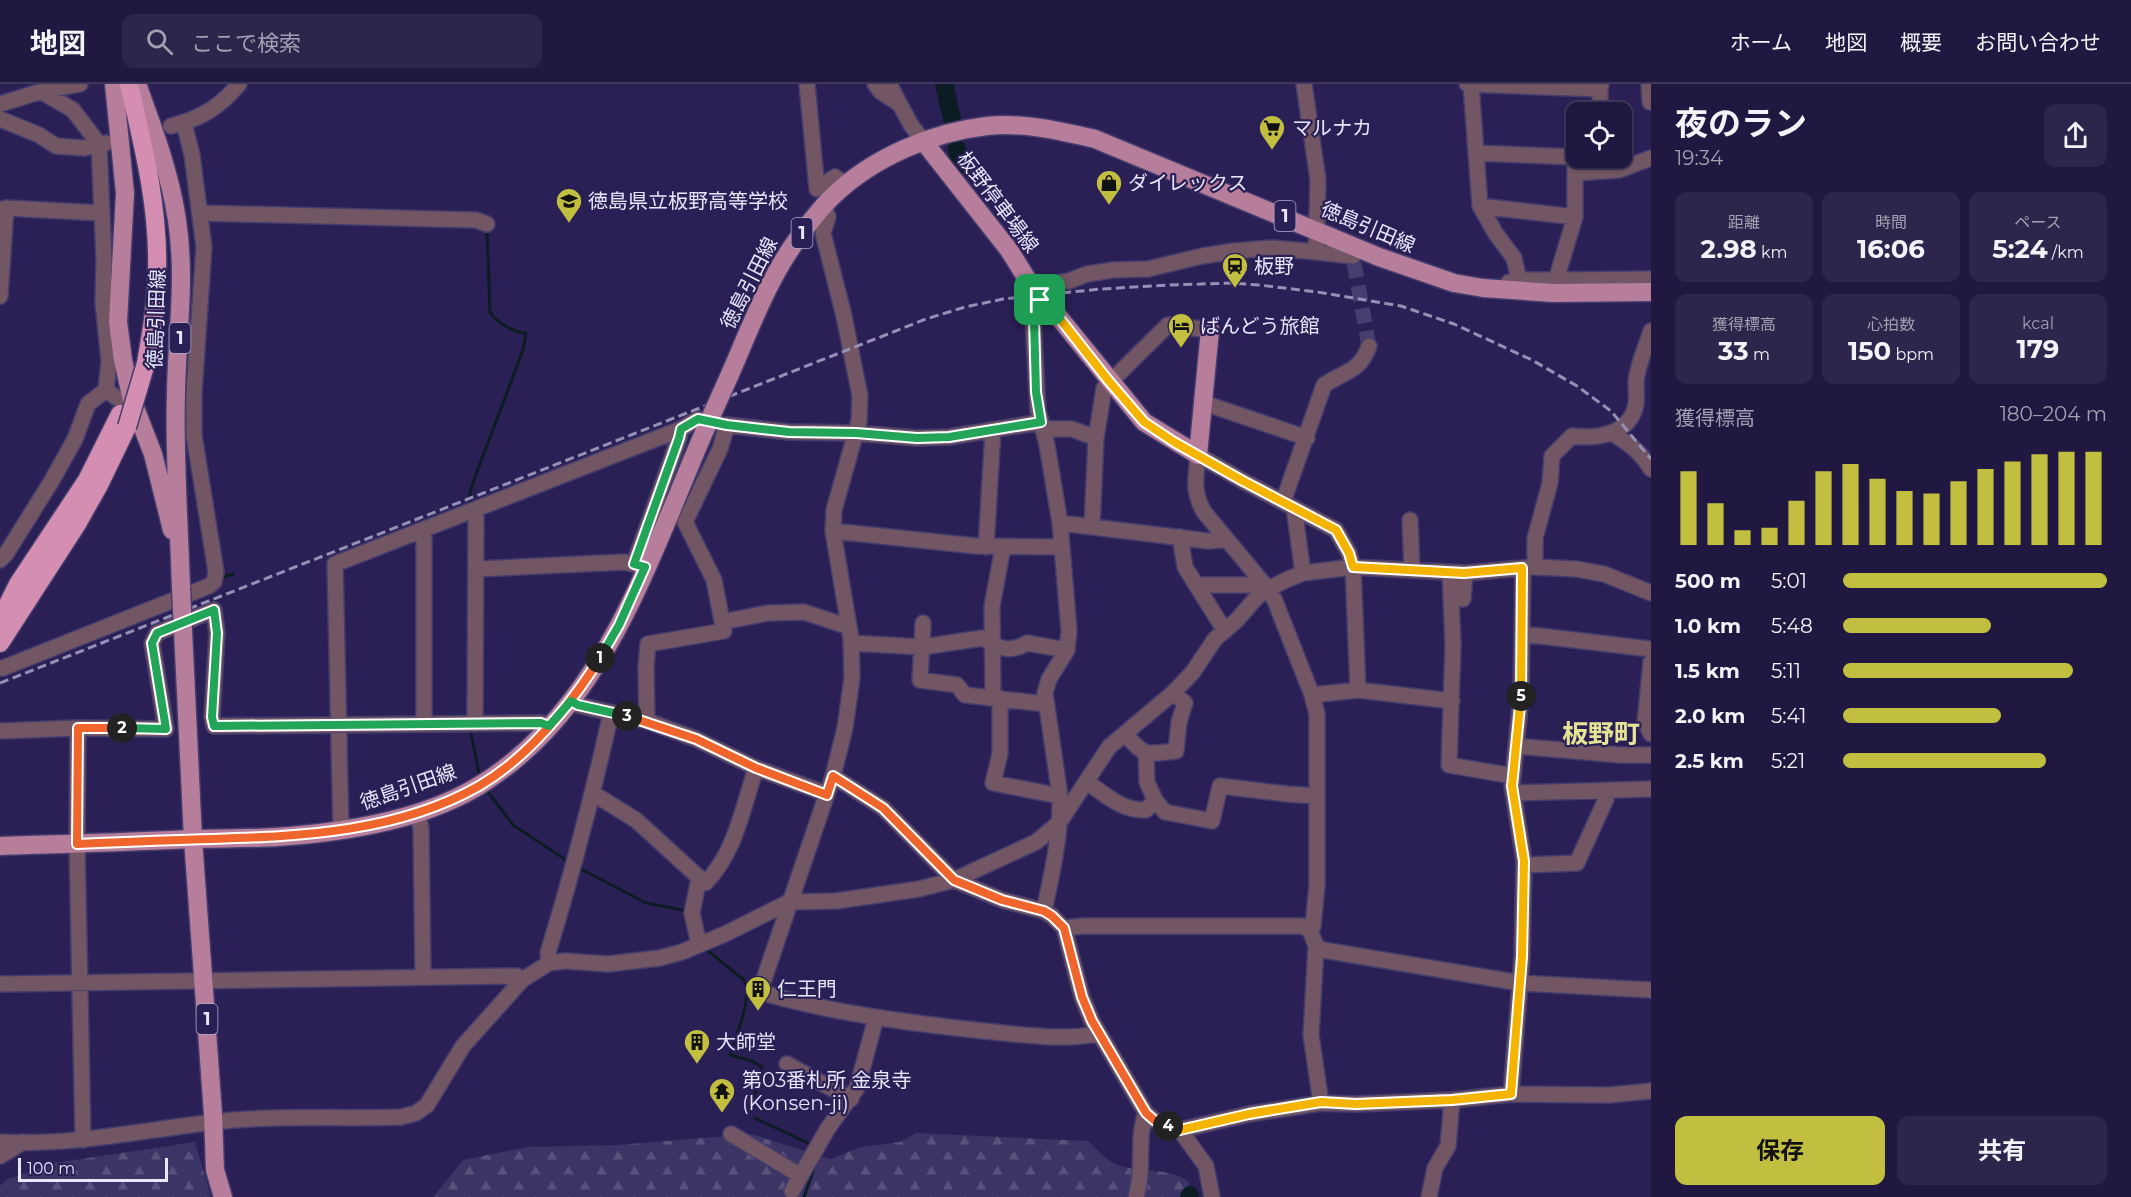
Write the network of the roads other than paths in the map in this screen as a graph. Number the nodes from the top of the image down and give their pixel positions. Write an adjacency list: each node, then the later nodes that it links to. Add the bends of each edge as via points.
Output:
1 (80, 84): 13 (street)
2 (116, 84): 18 (highway)
3 (129, 84): 18 (highway)
4 (137, 84): 18 (main road, 1)
5 (239, 84): 29 (street, via 215,108 178,125 192,155)
6 (807, 84): 24 (street, via 817,189 836,177)
7 (875, 84): 14 (street)
8 (889, 84): 14 (street)
9 (1304, 84): 32 (street, via 1318,180)
10 (1469, 84): 12 (street); 21 (street)
11 (1649, 84): 16 (street)
12 (1600, 87)
13 (42, 92): 15 (street); 20 (street, via 73,110)
14 (898, 103): 19 (street)
15 (0, 104)
16 (1651, 105)
17 (0, 119): 20 (street, via 56,146 84,148)
18 (133, 120): 48 (main road, 徳島引田線 / 1, via 167,176 177,218 182,266); 51 (main road, 徳島引田線 / 1, via 118,322); 51 (highway, via 145,193 149,272 142,360)
19 (924, 142): 24 (main road, 徳島引田線 / 1, via 895,153); 32 (main road, 徳島引田線 / 1, via 988,126 1066,132 1125,150); 40 (main road, 板野停車場線, via 1009,250)
20 (106, 143): 28 (street)
21 (1476, 153): 23 (street, via 1575,157); 26 (street)
22 (1651, 158): 23 (street, via 1619,170)
23 (1575, 173): 30 (street)
24 (847, 185): 25 (main road, 徳島引田線 / 1)
25 (824, 206): 56 (street, via 828,218 823,233 860,396); 76 (main road, 徳島引田線 / 1, bridge, via 777,270)
26 (1480, 206): 30 (street); 36 (street, via 1514,258)
27 (3, 209): 28 (street); 41 (street)
28 (101, 213): 47 (street, via 109,362)
29 (201, 213): 31 (street, via 477,220); 49 (street, via 204,247)
30 (1575, 217): 37 (street)
31 (487, 224)
32 (1316, 230): 33 (street); 34 (main road, 徳島引田線 / 1)
33 (1316, 252): 34 (street, via 1354,260); 40 (street, via 1272,248 1234,251 1148,269 1087,274)
34 (1379, 257): 38 (main road, 徳島引田線 / 1, via 1454,283)
35 (1651, 279): 37 (street)
36 (1519, 280): 37 (street); 38 (street)
37 (1556, 280)
38 (1483, 288): 39 (main road, 徳島引田線 / 1, via 1554,293)
39 (1651, 292)
40 (1036, 294): 46 (main road, 板野停車場線); 53 (street, via 1036,392)
41 (0, 296)
42 (1210, 330): 46 (street, via 1168,325); 50 (main road)
43 (1651, 331): 45 (street)
44 (1369, 346): 59 (street, via 1362,362 1324,385)
45 (1648, 351): 57 (street, via 1636,380 1632,417)
46 (1109, 381): 58 (street, via 1104,388); 60 (main road, 板野停車場線, via 1144,422)
47 (106, 390): 51 (street, via 117,398); 74 (street, via 88,404 75,439 51,482)
48 (176, 392): 49 (street); 75 (main road, 徳島引田線 / 1)
49 (195, 392): 100 (street, via 194,435 216,572 214,582)
50 (1204, 403): 59 (street); 60 (main road)
51 (127, 414): 75 (main road, 徳島引田線 / 1, via 153,454); 87 (highway, via 18,584); 93 (highway, via 99,485)
52 (727, 425): 54 (street, via 698,419); 56 (street, via 789,432); 88 (street, via 720,449 685,522 714,580)
53 (1042, 426): 55 (street); 58 (street, via 1072,429); 65 (street)
54 (681, 429): 63 (street); 76 (street)
55 (993, 431): 56 (street, via 917,438); 71 (street)
56 (856, 433): 67 (street, via 834,510)
57 (1612, 433): 61 (street, via 1632,446); 78 (street, via 1586,438 1572,436 1552,456 1550,483)
58 (1096, 438): 66 (street)
59 (1307, 438): 62 (street)
60 (1198, 455): 62 (street); 70 (street, via 1198,500)
61 (1651, 469)
62 (1289, 505): 77 (street, via 1336,530); 81 (street)
63 (472, 510): 79 (street); 112 (street, via 335,564)
64 (1410, 520): 80 (street)
65 (1060, 524): 66 (street); 73 (street)
66 (1092, 527): 68 (street)
67 (833, 531): 71 (street); 90 (street)
68 (1180, 537): 70 (street, via 1208,541); 83 (street, via 1185,567)
69 (424, 538): 111 (street)
70 (1225, 538): 84 (street)
71 (986, 547): 72 (street)
72 (1003, 547): 73 (street); 95 (street, via 992,606)
73 (1062, 547): 98 (street)
74 (0, 560)
75 (180, 564): 136 (main road, 徳島引田線 / 1, bridge)
76 (640, 566): 79 (street, via 624,562); 105 (main road, 徳島引田線 / 1, via 619,625)
77 (1353, 567): 80 (street); 81 (street); 101 (street)
78 (1528, 567): 82 (street); 85 (street, via 1604,574); 92 (street)
79 (477, 569): 110 (street)
80 (1412, 569): 82 (street)
81 (1303, 573): 84 (street)
82 (1457, 573): 86 (street); 106 (street)
83 (1196, 585): 84 (street); 91 (street)
84 (1266, 587): 91 (street); 103 (street)
85 (1651, 593)
86 (1464, 599)
87 (0, 620)
88 (722, 622): 90 (street, via 768,613 804,612); 109 (street, via 724,631 648,644)
89 (923, 623): 96 (street)
90 (849, 627): 94 (street)
91 (1225, 631): 102 (street)
92 (1523, 634): 97 (street); 118 (street)
93 (0, 643)
94 (851, 643): 96 (street); 122 (street, via 852,678)
95 (993, 646): 96 (street, via 983,638); 98 (street, via 1017,650 1027,643); 104 (street)
96 (921, 647): 104 (street, via 920,680 957,685 965,695)
97 (1651, 649)
98 (1067, 650): 107 (street, via 1049,679)
99 (1651, 662): 117 (street, via 1646,722)
100 (0, 668)
101 (1358, 690): 103 (street); 106 (street)
102 (1173, 693): 116 (street); 119 (street, via 1185,704 1176,751)
103 (1312, 695): 131 (street, via 1317,714)
104 (996, 698): 107 (street); 130 (street, via 1000,754 993,783)
105 (571, 701): 108 (street); 113 (main road, 徳島引田線 / 1)
106 (1452, 701): 123 (street, via 1449,765)
107 (1046, 704): 130 (street)
108 (611, 713): 109 (street); 128 (street)
109 (647, 721): 121 (street)
110 (475, 723): 111 (street); 113 (street)
111 (424, 724): 112 (street)
112 (338, 725): 114 (street, via 214,726 214,610 157,633 152,643 166,729); 135 (street)
113 (549, 726): 133 (main road, 徳島引田線 / 1, via 532,745 479,786)
114 (78, 728): 115 (street); 137 (street)
115 (0, 731)
116 (1125, 734): 119 (street); 124 (street, via 1109,747)
117 (1651, 734)
118 (1516, 746): 120 (street); 123 (street)
119 (1146, 754): 132 (street, via 1147,782)
120 (1651, 755)
121 (756, 768): 129 (street); 140 (street, via 724,856 705,883)
122 (833, 776): 129 (street); 141 (street, via 883,808)
123 (1513, 776): 127 (street)
124 (1087, 782): 132 (street, via 1135,811 1146,810); 134 (street)
125 (1651, 789): 126 (street)
126 (1610, 790): 127 (street); 139 (street, via 1577,863)
127 (1513, 793): 139 (street)
128 (594, 794): 140 (street, via 636,820); 148 (street, via 548,953)
129 (827, 795): 142 (street)
130 (1060, 796): 134 (street)
131 (1316, 796): 132 (street, via 1220,786 1212,821 1166,812); 145 (street, via 1317,885)
132 (1155, 800)
133 (417, 812): 135 (main road, 徳島引田線 / 1); 149 (street, via 421,828)
134 (1059, 823): 141 (street, via 1036,842); 143 (street)
135 (341, 831): 136 (main road, 徳島引田線 / 1, via 288,837)
136 (193, 839): 137 (main road); 150 (main road, 徳島引田線 / 1)
137 (77, 844): 138 (main road); 152 (street)
138 (0, 846)
139 (1524, 865): 153 (street)
140 (699, 878): 146 (street, via 692,913)
141 (954, 880): 142 (street, via 836,901); 143 (street, via 1002,900)
142 (789, 902): 146 (street); 156 (street, via 761,988 763,993)
143 (1044, 911): 144 (street)
144 (1064, 928): 145 (street, via 1302,926); 157 (street, via 1082,997)
145 (1310, 930): 147 (street)
146 (699, 945): 148 (street, via 640,962)
147 (1316, 946): 153 (street); 163 (street, via 1311,1035)
148 (549, 963): 151 (street)
149 (423, 976): 150 (street); 151 (street, via 517,976)
150 (204, 979): 152 (street); 165 (main road, 徳島引田線 / 1)
151 (522, 980): 165 (street, via 464,1046 428,1105 416,1113 401,1117)
152 (79, 981): 154 (street); 168 (street)
153 (1520, 983): 155 (street); 160 (street)
154 (0, 984)
155 (1651, 990)
156 (876, 1018): 157 (street, via 1019,1035 1077,1038); 161 (street)
157 (1098, 1034): 164 (street)
158 (787, 1064): 161 (street)
159 (1651, 1091): 160 (street, via 1609,1095)
160 (1511, 1094): 162 (street)
161 (851, 1099): 172 (street)
162 (1452, 1100): 163 (street); 177 (street, via 1448,1146 1435,1168)
163 (1321, 1102): 166 (street)
164 (1146, 1113): 166 (street); 175 (street, via 1141,1127 1142,1162)
165 (214, 1122): 168 (street); 174 (main road, 徳島引田線 / 1, via 215,1170)
166 (1180, 1130): 176 (street, via 1206,1166)
167 (731, 1134): 172 (street)
168 (83, 1140): 170 (street)
169 (0, 1142): 170 (street)
170 (23, 1142): 171 (street)
171 (0, 1156)
172 (801, 1176): 173 (street)
173 (792, 1191)
174 (223, 1197)
175 (1136, 1197)
176 (1212, 1197)
177 (1429, 1197)

